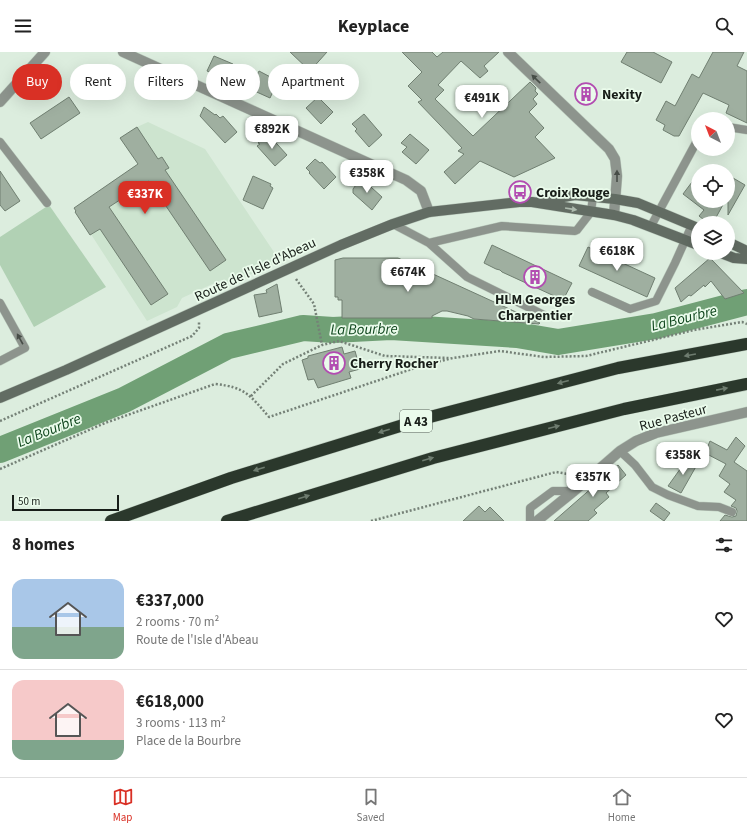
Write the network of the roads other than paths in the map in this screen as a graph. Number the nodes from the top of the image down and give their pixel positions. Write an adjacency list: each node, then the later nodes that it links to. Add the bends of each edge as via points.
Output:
1 (45, 52): 4 (street)
2 (123, 52): 14 (street, via 406,180 421,191)
3 (508, 52): 10 (street, one-way to 3, via 615,159 609,150)
4 (0, 102)
5 (735, 128): 6 (lane)
6 (747, 130)
7 (0, 142): 12 (lane)
8 (691, 152): 13 (lane)
9 (593, 196): 10 (street, Route de l'Isle d'Abeau); 11 (street, Route de l'Isle d'Abeau, via 575,195); 15 (lane)
10 (615, 199): 13 (street, Route de l'Isle d'Abeau, via 638,203); 16 (street)
11 (532, 202): 14 (street, Route de l'Isle d'Abeau); 15 (street, Route de l'Isle d'Abeau, one-way to 15)
12 (47, 203)
13 (658, 211): 18 (street, Route de l'Isle d'Abeau); 19 (lane)
14 (429, 212): 17 (street, Route de l'Isle d'Abeau)
15 (591, 212): 16 (street, Route de l'Isle d'Abeau); 23 (lane, via 575,231 502,226)
16 (614, 215): 19 (street, Route de l'Isle d'Abeau)
17 (393, 224): 23 (lane); 34 (street, Route de l'Isle d'Abeau)
18 (691, 225)
19 (650, 226): 21 (street, Route de l'Isle d'Abeau)
20 (691, 232): 21 (lane)
21 (685, 240): 22 (street, Route de l'Isle d'Abeau); 28 (lane, via 656,300 630,309)
22 (691, 242)
23 (429, 243): 30 (lane, via 467,277)
24 (735, 245): 25 (street)
25 (747, 250)
26 (735, 258): 27 (street)
27 (747, 259)
28 (592, 292)
29 (0, 303): 32 (lane, one-way to 29, via 25,348)
30 (544, 315)
31 (747, 344): 39 (highway, A 43, one-way to 39, via 618,368 426,418 231,478)
32 (0, 361)
33 (746, 384): 40 (highway, one-way to 33, via 433,458 624,409)
34 (0, 398)
35 (747, 412): 36 (street, Rue Pasteur, via 656,433)
36 (620, 451): 37 (street, Rue Pasteur); 38 (lane, via 652,487 698,506 719,507)
37 (574, 491): 41 (lane, via 553,491 530,508); 42 (street, Rue Pasteur)
38 (732, 512)
39 (112, 521)
40 (226, 521)
41 (530, 521)
42 (537, 521)

